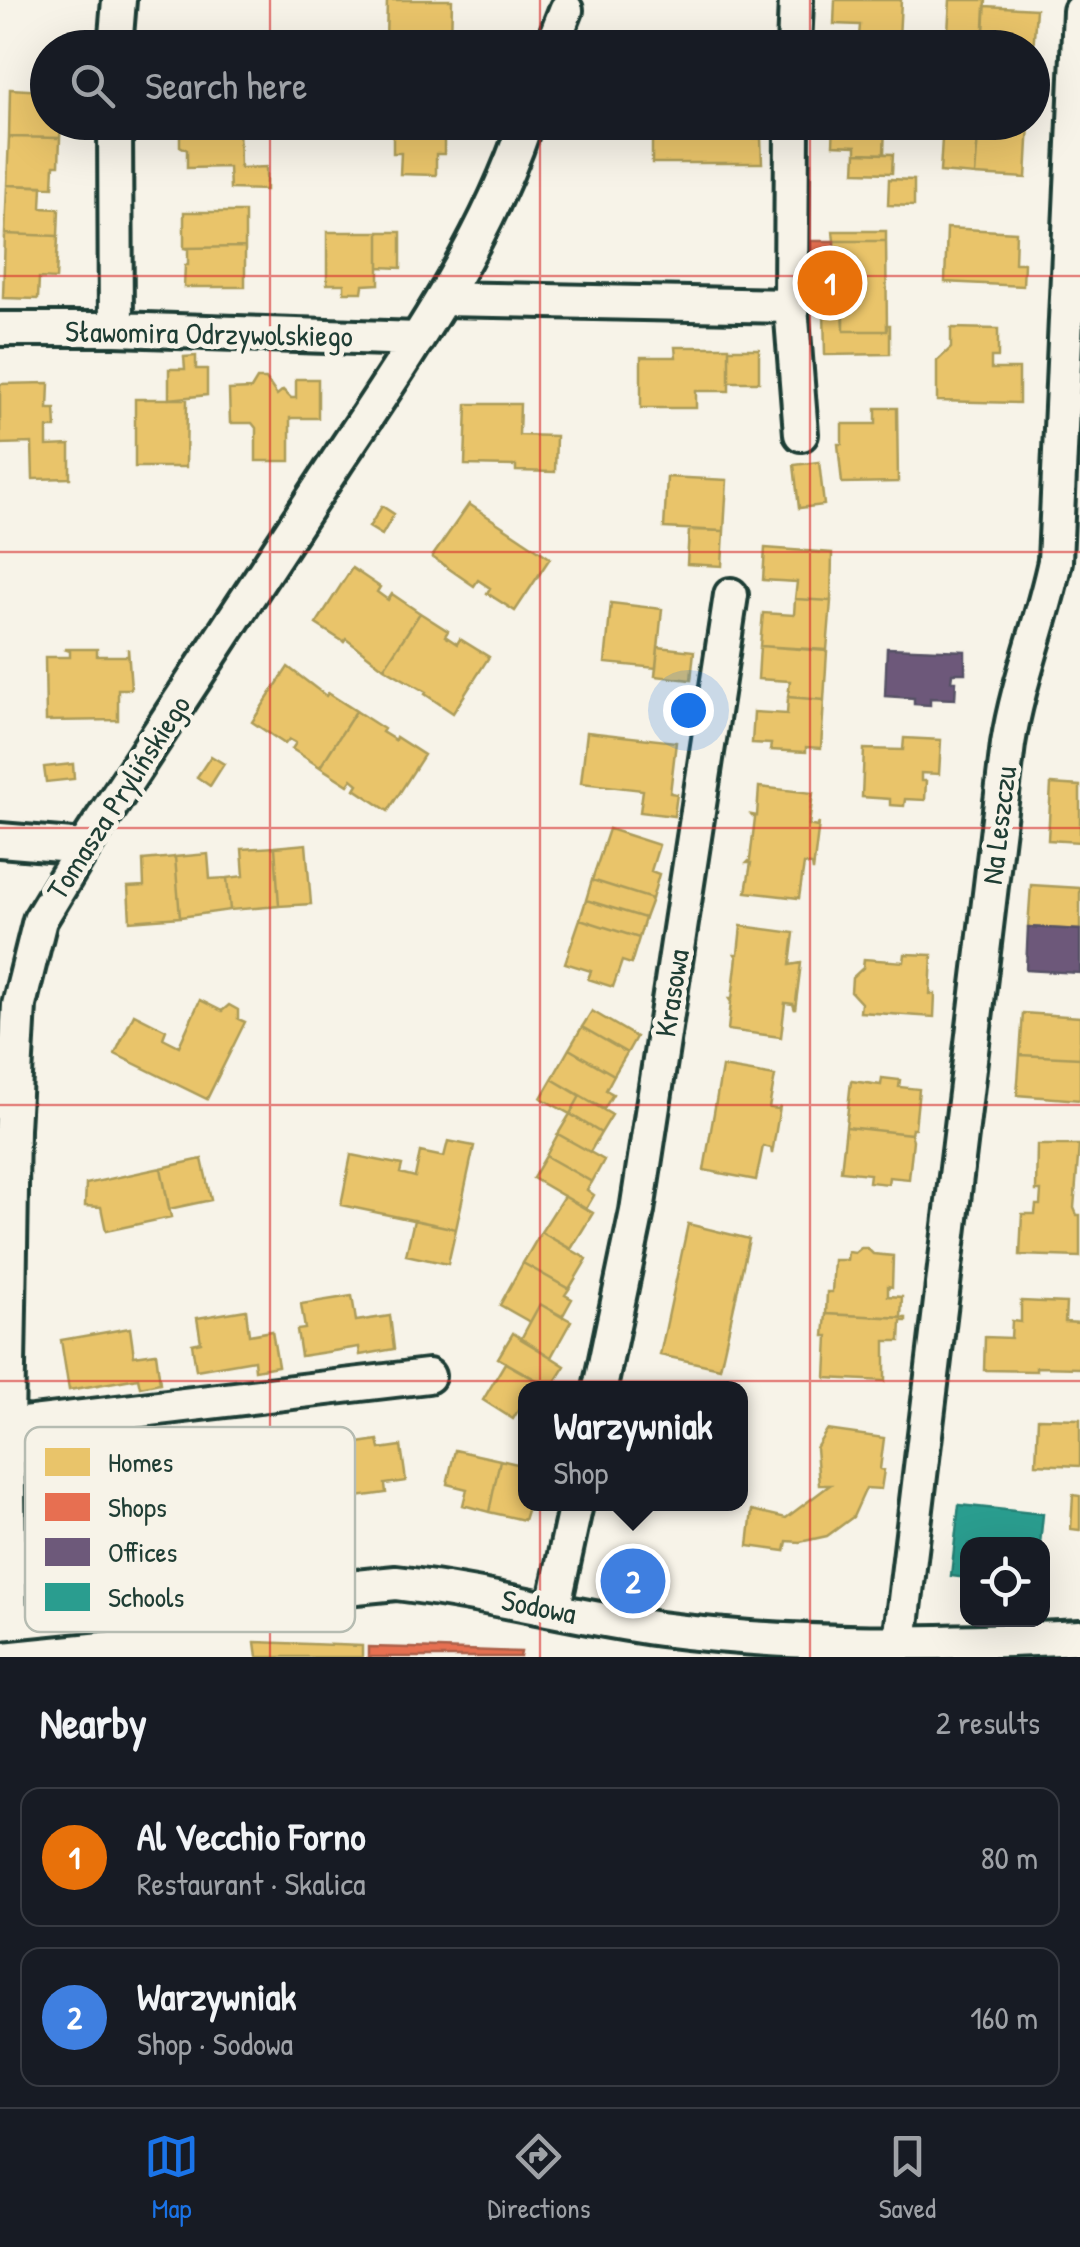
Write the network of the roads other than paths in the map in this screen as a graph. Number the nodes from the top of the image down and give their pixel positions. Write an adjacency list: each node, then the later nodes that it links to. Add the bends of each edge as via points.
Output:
1 (119, 0): 5 (street)
2 (796, 0): 7 (street)
3 (566, 10): 6 (street)
4 (1080, 11): 29 (street, Na Leszczu, via 1055,562 1008,744)
5 (116, 30)
6 (558, 30)
7 (795, 30)
8 (115, 140): 14 (street)
9 (518, 140): 11 (street, Tomasza Prylińskiego)
10 (792, 140): 12 (street)
11 (442, 299): 12 (street); 15 (street, Tomasza Prylińskiego)
12 (791, 306): 16 (street)
13 (0, 329): 14 (street, Sławomira Odrzywolskiego)
14 (116, 329): 15 (street, Sławomira Odrzywolskiego)
15 (418, 338): 19 (street, Tomasza Prylińskiego)
16 (801, 434)
17 (731, 595): 22 (street, Krasowa, via 638,1210)
18 (0, 840): 19 (street)
19 (84, 847): 20 (street, Tomasza Prylińskiego, via 40,920 20,1006)
20 (6, 1130): 23 (street, Tomasza Prylińskiego)
21 (428, 1376): 23 (street)
22 (601, 1381)
23 (7, 1426): 27 (street, Tomasza Prylińskiego)
24 (574, 1511): 26 (street)
25 (355, 1587): 26 (street, Sodowa, via 396,1583)
26 (553, 1610): 29 (street, Sodowa, via 765,1639)
27 (5, 1622)
28 (1080, 1638): 29 (street, Sodowa)
29 (900, 1642)

